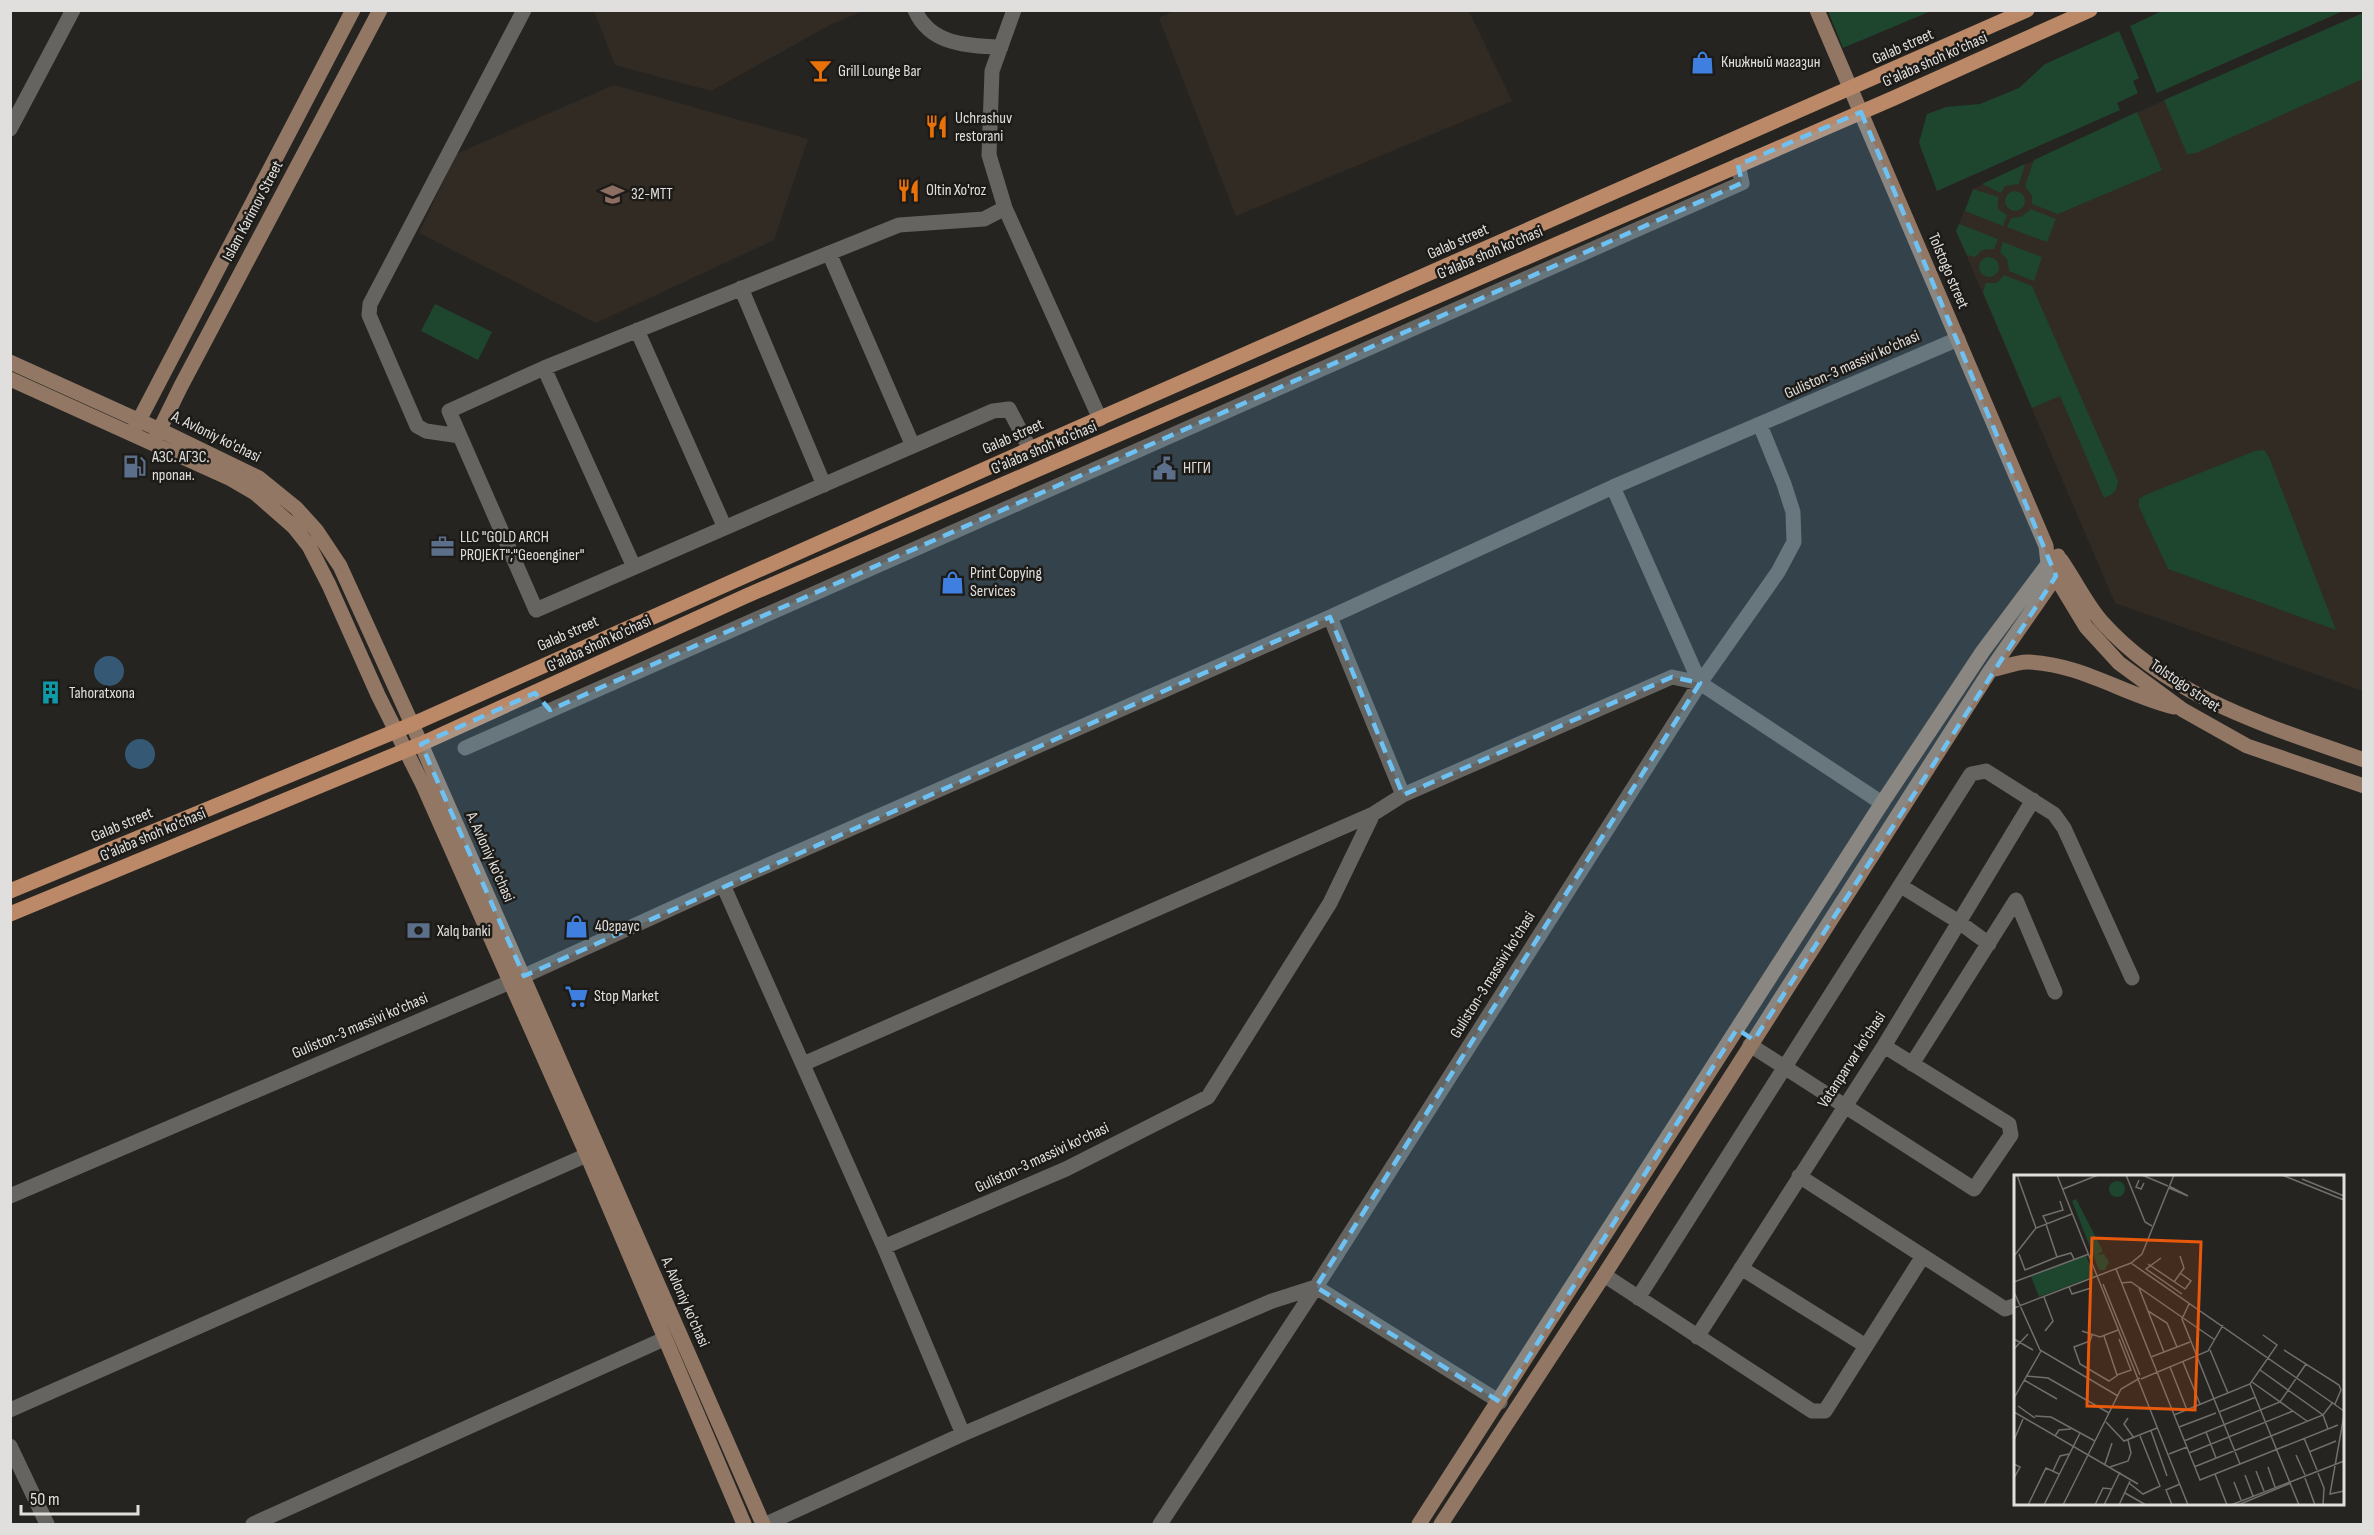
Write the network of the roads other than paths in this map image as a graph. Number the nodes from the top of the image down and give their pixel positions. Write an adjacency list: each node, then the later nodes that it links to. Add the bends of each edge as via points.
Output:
1 (73, 10): 13 (street)
2 (352, 10): 25 (street, Islam Karimov Street)
3 (380, 10): 27 (street, Islam Karimov Street)
4 (524, 10): 28 (street, via 370,303 369,315 417,426)
5 (915, 10): 10 (street, via 920,21 941,39 964,46)
6 (1014, 10): 10 (street)
7 (1816, 10): 11 (street, Tolstogo street)
8 (2027, 10): 11 (main road, Galab street)
9 (2090, 10): 12 (main road, G'alaba shoh ko'chasi)
10 (1001, 47): 15 (street, via 993,71 989,154)
11 (1851, 90): 12 (street, Tolstogo street); 23 (main road, Galab street)
12 (1861, 112): 14 (main road, G'alaba shoh ko'chasi); 19 (street, Tolstogo street)
13 (10, 129)
14 (1738, 165): 26 (main road, G'alaba shoh ko'chasi); 30 (street, via 1742,183)
15 (1005, 208): 16 (street, via 984,219 899,225); 23 (street)
16 (829, 253): 17 (street); 29 (street)
17 (741, 288): 18 (street); 32 (street)
18 (638, 330): 21 (street); 34 (street)
19 (1958, 339): 24 (street, Guliston-3 massivi ko'chasi); 35 (street, Tolstogo street)
20 (10, 362): 25 (street, A. Avloniy ko'chasi)
21 (544, 368): 28 (street, via 449,411); 36 (street)
22 (10, 379): 25 (street, A. Avloniy ko'chasi)
23 (1100, 419): 31 (main road, Galab street)
24 (1760, 425): 33 (street, Guliston-3 massivi ko'chasi); 39 (street, Guliston-3 massivi ko'chasi, via 1793,513 1794,542 1778,572)
25 (136, 427): 27 (street, A. Avloniy ko'chasi)
26 (1135, 428): 30 (street); 40 (main road, G'alaba shoh ko'chasi, via 746,596)
27 (157, 436): 43 (street, A. Avloniy ko'chasi, via 259,478 316,530 340,566); 44 (street, A. Avloniy ko'chasi, via 255,493 294,527 309,546 329,585)
28 (460, 436): 36 (street, via 536,610)
29 (913, 446): 31 (street, via 993,411 1009,409); 32 (street)
30 (1145, 447): 41 (street)
31 (1030, 449): 43 (main road, Galab street)
32 (824, 485): 34 (street)
33 (1613, 487): 37 (street, Guliston-3 massivi ko'chasi); 39 (street)
34 (725, 528): 36 (street)
35 (2055, 562): 38 (street); 42 (street, Tolstogo street, via 2086,627 2119,663); 48 (street, Tolstogo street, via 2101,621 2145,663 2206,701); 52 (street, via 1983,651)
36 (634, 567)
37 (1330, 616): 50 (street); 54 (street, Guliston-3 massivi ko'chasi)
38 (1991, 670): 42 (street, via 2025,662 2062,667); 65 (street)
39 (1700, 683): 50 (street, via 1672,677); 52 (street); 78 (street, Guliston-3 massivi ko'chasi)
40 (535, 693): 41 (street); 45 (main road, G'alaba shoh ko'chasi)
41 (550, 710): 46 (street)
42 (2183, 710): 49 (street, Tolstogo street, via 2247,746)
43 (412, 724): 44 (main road, Galab street); 45 (street, A. Avloniy ko'chasi)
44 (396, 731): 47 (street, A. Avloniy ko'chasi); 56 (main road, Galab street)
45 (422, 744): 47 (main road, G'alaba shoh ko'chasi); 60 (street, A. Avloniy ko'chasi)
46 (465, 748)
47 (406, 750): 57 (main road, G'alaba shoh ko'chasi); 62 (street, A. Avloniy ko'chasi)
48 (2364, 760)
49 (2364, 786)
50 (1403, 795): 53 (street)
51 (2033, 800): 55 (street, via 1986,771 1971,774); 58 (street, Vatanparvar ko'chasi); 61 (street, via 2054,814 2064,828)
52 (1882, 803): 64 (street)
53 (1373, 814): 67 (street); 74 (street, Guliston-3 massivi ko'chasi, via 1330,903 1208,1097 1066,1169)
54 (723, 885): 60 (street, Guliston-3 massivi ko'chasi); 67 (street)
55 (1901, 886): 58 (street); 69 (street)
56 (10, 891)
57 (10, 914)
58 (1959, 922): 59 (street); 66 (street, Vatanparvar ko'chasi)
59 (1989, 944): 63 (street, via 2016,900); 68 (street)
60 (524, 976): 62 (street, Guliston-3 massivi ko'chasi); 91 (street, A. Avloniy ko'chasi)
61 (2132, 978)
62 (508, 981): 71 (street, A. Avloniy ko'chasi); 73 (street, Guliston-3 massivi ko'chasi)
63 (2055, 992)
64 (1737, 1029): 65 (street); 84 (street)
65 (1752, 1043): 69 (street); 77 (street)
66 (1884, 1046): 68 (street); 70 (street, Vatanparvar ko'chasi)
67 (803, 1064): 74 (street)
68 (1912, 1064): 70 (street, via 2009,1124 2011,1135 1974,1189)
69 (1786, 1068): 70 (street); 79 (street)
70 (1844, 1106): 72 (street, Vatanparvar ko'chasi)
71 (587, 1155): 82 (street, A. Avloniy ko'chasi); 85 (street)
72 (1799, 1176): 75 (street); 76 (street, Vatanparvar ko'chasi)
73 (10, 1196)
74 (884, 1247): 86 (street)
75 (1923, 1256): 80 (street, via 2005,1309); 83 (street)
76 (1741, 1268): 81 (street, Vatanparvar ko'chasi); 83 (street)
77 (1604, 1275): 79 (street); 94 (street)
78 (1317, 1287): 84 (street); 86 (street, via 1272,1301); 92 (street, Guliston-3 massivi ko'chasi)
79 (1638, 1298): 81 (street)
80 (2014, 1306)
81 (1697, 1337): 83 (street, via 1812,1412 1825,1411)
82 (664, 1339): 89 (street); 90 (street, A. Avloniy ko'chasi)
83 (1866, 1346)
84 (1500, 1402): 93 (street)
85 (10, 1410)
86 (963, 1434): 91 (street)
87 (10, 1446): 88 (street)
88 (47, 1524)
89 (253, 1524)
90 (744, 1524)
91 (764, 1524)
92 (1160, 1524)
93 (1419, 1524)
94 (1441, 1524)

